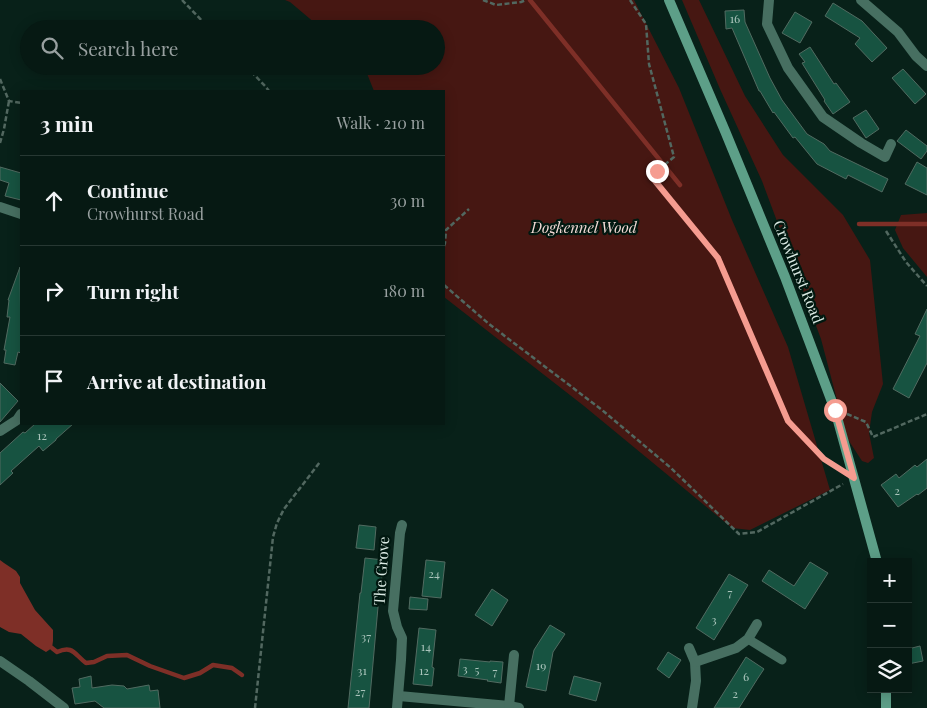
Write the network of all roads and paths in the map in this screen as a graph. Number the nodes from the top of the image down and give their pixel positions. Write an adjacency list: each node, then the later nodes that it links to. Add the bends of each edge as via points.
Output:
1 (182, 0): 8 (path)
2 (483, 0): 3 (path, via 496,5)
3 (526, 0)
4 (630, 0): 29 (path, via 646,24 649,64 674,158 651,176 718,258 788,421 824,459)
5 (669, 0): 24 (main road, Crowhurst Road, via 785,277)
6 (769, 0): 16 (street, via 767,24 788,68 823,117 885,157)
7 (861, 0): 9 (street, via 898,32)
8 (201, 20)
9 (927, 66)
10 (255, 75): 12 (path)
11 (0, 79): 13 (path)
12 (268, 90)
13 (9, 102): 14 (path); 15 (path)
14 (20, 103)
15 (0, 143)
16 (891, 144)
17 (0, 207): 19 (street)
18 (469, 210): 21 (path, via 446,230)
19 (20, 214)
20 (886, 231): 23 (path)
21 (445, 243)
22 (445, 286): 29 (path, via 658,456 740,534 757,532)
23 (927, 286)
24 (835, 410): 25 (path, via 866,422 873,437); 29 (main road, Crowhurst Road)
25 (927, 414)
26 (20, 416): 27 (street)
27 (0, 431)
28 (320, 462): 43 (path, via 284,509 273,537)
29 (854, 478): 31 (main road, Crowhurst Road)
30 (402, 525): 40 (street, The Grove, via 393,611 402,638)
31 (876, 558)
32 (757, 624): 33 (street)
33 (748, 638): 36 (lane); 38 (street, via 736,648)
34 (689, 648): 38 (street)
35 (514, 655): 41 (street)
36 (782, 660)
37 (0, 661): 42 (street)
38 (695, 662): 45 (street)
39 (886, 693): 46 (main road)
40 (399, 696): 41 (street); 44 (street, The Grove)
41 (514, 707)
42 (64, 708)
43 (255, 708)
44 (397, 708)
45 (692, 708)
46 (886, 708)

